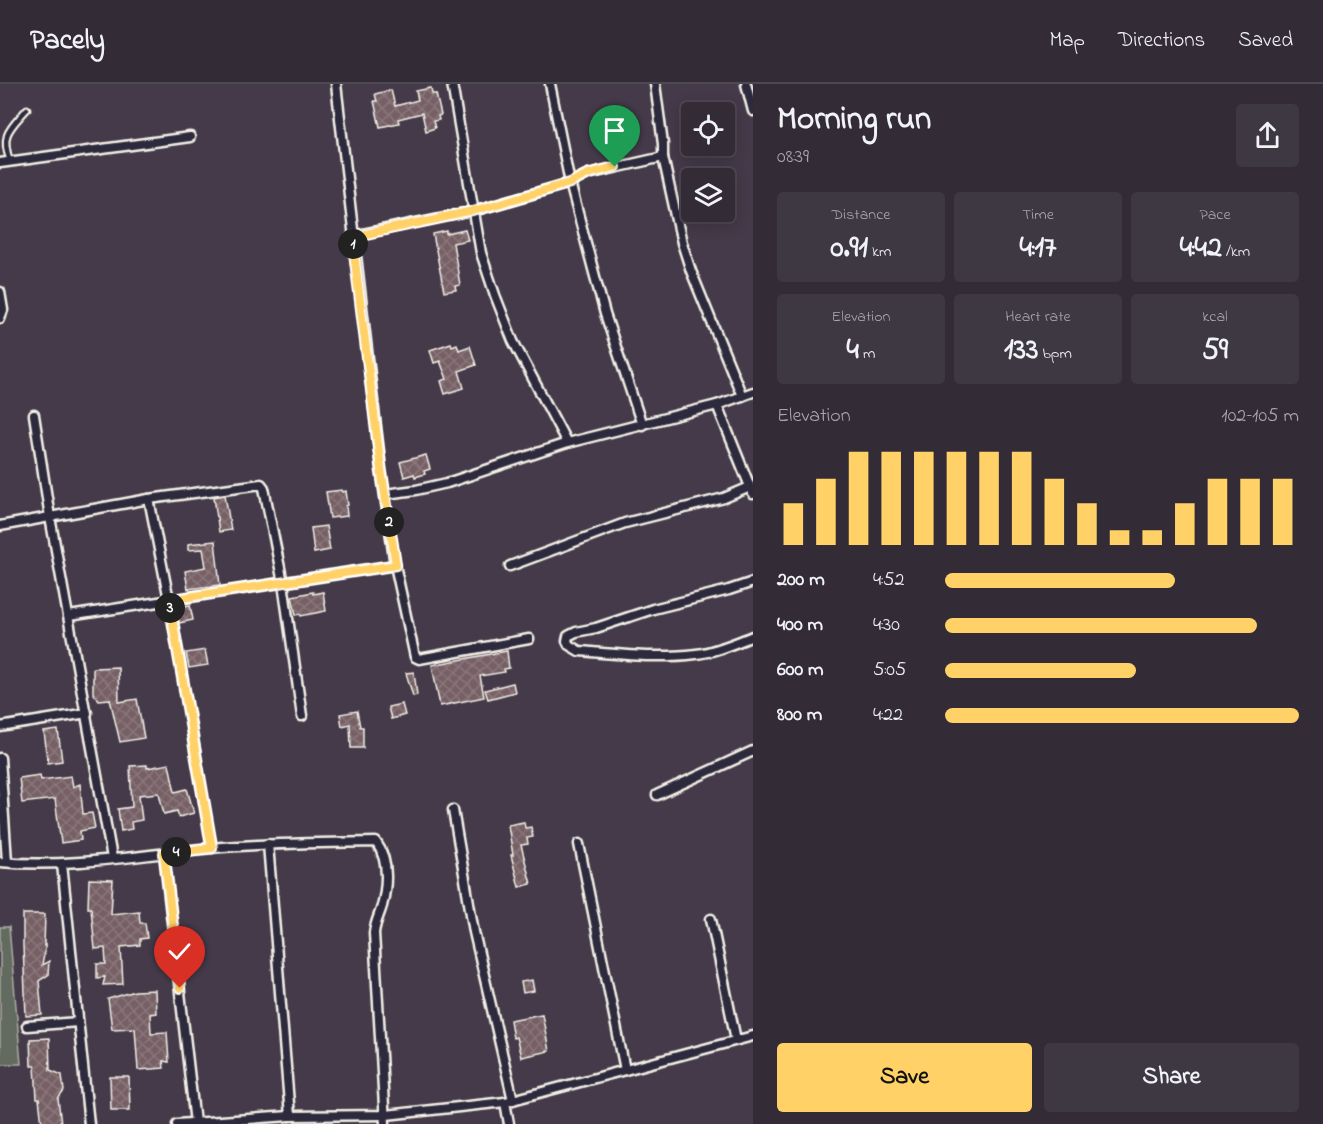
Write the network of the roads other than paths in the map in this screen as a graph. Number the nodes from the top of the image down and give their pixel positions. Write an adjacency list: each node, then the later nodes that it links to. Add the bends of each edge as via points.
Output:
1 (336, 84): 14 (street)
2 (452, 84): 13 (street)
3 (550, 84): 12 (street)
4 (655, 84): 9 (street)
5 (746, 84): 7 (street)
6 (27, 109): 10 (lane, via 6,133 5,148)
7 (753, 111)
8 (190, 137): 10 (street)
9 (663, 157): 12 (street, via 588,174); 18 (street, via 691,271)
10 (10, 161): 11 (street)
11 (0, 163)
12 (570, 183): 13 (street); 21 (street, via 605,314)
13 (473, 211): 14 (street); 22 (street, via 481,253 513,341)
14 (352, 237): 24 (street)
15 (0, 292): 16 (street)
16 (0, 318)
17 (753, 392): 18 (street)
18 (742, 396): 19 (street)
19 (717, 405): 21 (street); 23 (street)
20 (34, 415): 26 (street)
21 (642, 425): 22 (street)
22 (567, 443): 24 (street, via 447,483)
23 (752, 490): 29 (street, via 625,523)
24 (385, 494): 28 (street)
25 (149, 499): 26 (street); 31 (street, via 261,484); 32 (street)
26 (50, 517): 27 (street); 33 (street)
27 (0, 525)
28 (396, 565): 31 (street); 35 (street, via 417,658)
29 (510, 566)
30 (753, 582): 34 (street, via 576,632 568,636 567,642 579,651 665,656 698,654)
31 (283, 583): 32 (street); 37 (street)
32 (169, 600): 33 (street); 45 (street)
33 (69, 616): 36 (street)
34 (753, 636)
35 (529, 639)
36 (87, 713): 38 (street); 47 (street)
37 (302, 716)
38 (0, 727)
39 (753, 751): 41 (street)
40 (0, 758): 48 (street)
41 (657, 795)
42 (453, 810): 56 (street)
43 (268, 844): 45 (street); 57 (street); 58 (street, via 376,842 382,853 386,890 374,933)
44 (579, 844): 55 (street)
45 (212, 848): 46 (street)
46 (164, 853): 47 (street); 59 (street)
47 (112, 858): 49 (street)
48 (3, 862): 49 (street)
49 (62, 864): 51 (street)
50 (711, 919): 54 (street)
51 (78, 1022): 52 (street); 60 (street)
52 (27, 1026)
53 (753, 1036): 54 (street)
54 (735, 1040): 55 (street)
55 (625, 1070): 56 (street)
56 (509, 1101): 58 (street); 62 (street)
57 (290, 1116): 58 (street); 59 (street)
58 (385, 1120)
59 (195, 1123): 61 (street)
60 (89, 1124)
61 (177, 1124)
62 (509, 1124)

